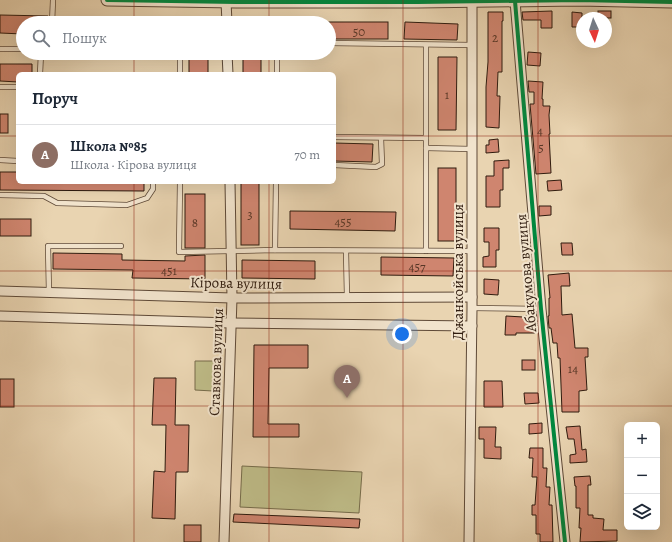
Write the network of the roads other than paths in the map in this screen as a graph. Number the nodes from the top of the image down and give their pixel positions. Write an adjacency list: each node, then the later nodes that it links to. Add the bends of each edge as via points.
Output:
1 (53, 0): 10 (lane)
2 (107, 0): 3 (street)
3 (140, 0): 8 (street)
4 (579, 0): 7 (street); 9 (street)
5 (419, 1): 6 (street); 8 (street)
6 (472, 1): 7 (street); 14 (street, Джанкойська вулиця)
7 (515, 1): 52 (street, Абакумова вулиця)
8 (226, 2): 11 (street)
9 (672, 2)
10 (52, 16)
11 (227, 16)
12 (336, 43): 13 (lane)
13 (426, 45): 14 (lane); 29 (lane)
14 (472, 45): 31 (street, Джанкойська вулиця)
15 (0, 49): 16 (lane)
16 (16, 49)
17 (41, 60): 21 (lane)
18 (180, 60): 22 (lane)
19 (227, 60): 23 (street)
20 (277, 60): 24 (lane)
21 (40, 72)
22 (180, 72)
23 (228, 72)
24 (277, 72)
25 (0, 87): 26 (lane)
26 (16, 87)
27 (336, 137): 28 (lane)
28 (381, 138): 29 (lane); 34 (lane, via 382,164 376,167)
29 (426, 138): 30 (lane)
30 (426, 148): 31 (lane); 44 (lane)
31 (472, 149): 45 (street, Джанкойська вулиця)
32 (0, 160): 33 (lane)
33 (16, 161)
34 (336, 165)
35 (153, 184): 39 (lane, via 147,198 127,205 57,203 44,196)
36 (180, 184): 42 (lane, via 179,252)
37 (230, 184): 42 (street, Ставкова вулиця)
38 (276, 184): 41 (lane)
39 (0, 195)
40 (121, 246): 47 (lane, via 48,246)
41 (275, 250): 42 (lane); 43 (lane)
42 (231, 251): 50 (street, Ставкова вулиця)
43 (346, 251): 44 (lane); 48 (lane)
44 (426, 251): 45 (lane)
45 (472, 251): 49 (street, Джанкойська вулиця)
46 (0, 291): 47 (street, Кірова вулиця)
47 (49, 292): 50 (street, Кірова вулиця)
48 (347, 297): 49 (street, Кірова вулиця); 50 (street, Кірова вулиця)
49 (472, 297): 51 (street, Джанкойська вулиця)
50 (232, 298): 54 (street, Ставкова вулиця)
51 (472, 308): 52 (lane); 55 (street, Джанкойська вулиця)
52 (541, 309): 58 (street, Абакумова вулиця)
53 (0, 316): 54 (street)
54 (231, 323): 55 (street); 56 (street, Ставкова вулиця)
55 (472, 326): 57 (street, Джанкойська вулиця)
56 (224, 542)
57 (469, 542)
58 (565, 542)

